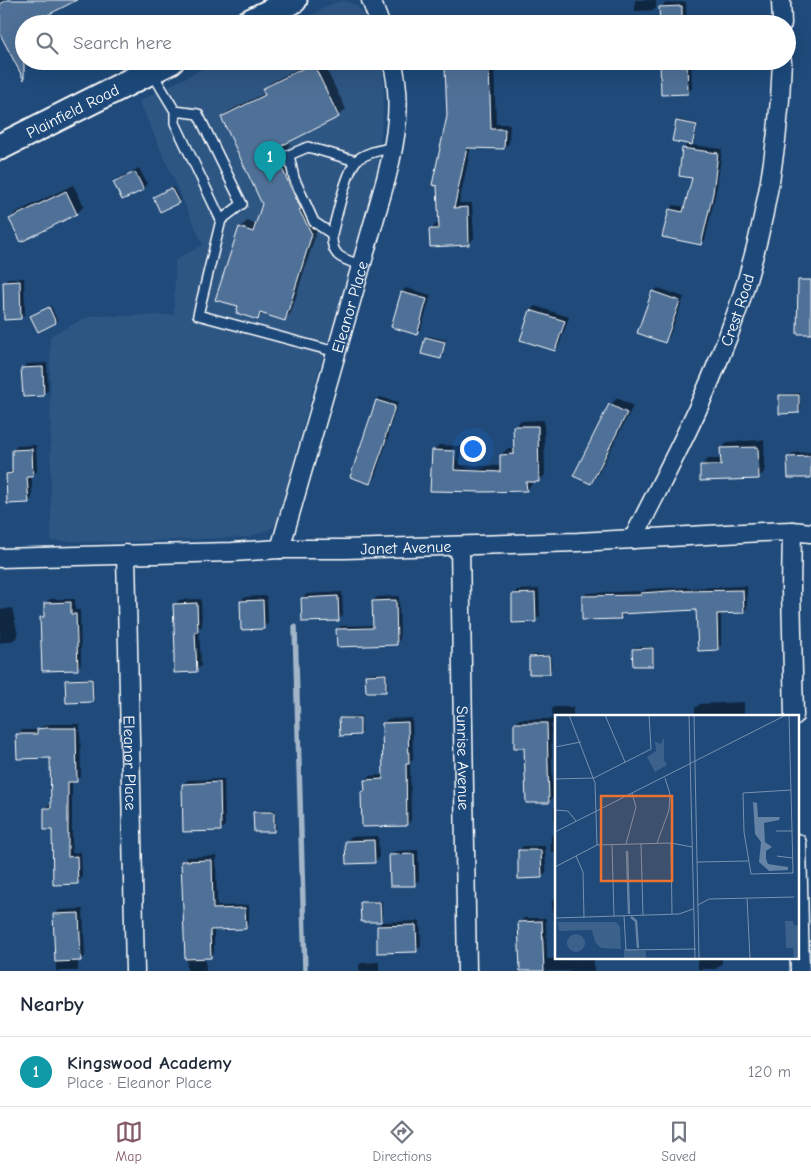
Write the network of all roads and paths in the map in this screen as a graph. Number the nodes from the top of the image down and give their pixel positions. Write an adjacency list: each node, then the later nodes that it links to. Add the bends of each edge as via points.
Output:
1 (294, 0): 4 (main road)
2 (371, 0): 5 (street)
3 (782, 0): 6 (street)
4 (264, 15)
5 (377, 15)
6 (782, 15)
7 (153, 70): 12 (main road, Plainfield Road)
8 (162, 70): 11 (lane)
9 (393, 70): 13 (street, Eleanor Place, via 397,96)
10 (781, 70): 21 (street, Crest Road, via 771,172 743,294 699,407)
11 (175, 111): 15 (lane, via 175,123); 15 (lane, via 198,114 242,204)
12 (0, 147)
13 (394, 147): 14 (lane); 17 (street, Eleanor Place)
14 (356, 160): 16 (lane, via 350,170); 16 (lane, via 308,147 289,155 294,178 314,222)
15 (222, 220): 18 (lane, via 198,315)
16 (332, 234): 17 (lane, via 334,252 343,260)
17 (361, 265): 18 (street, Eleanor Place)
18 (336, 352): 23 (street, Eleanor Place)
19 (792, 531): 20 (street, Janet Avenue); 21 (street, Janet Avenue); 26 (street)
20 (811, 533)
21 (633, 539): 22 (street, Janet Avenue)
22 (460, 546): 23 (street, Janet Avenue); 29 (street, Sunrise Avenue)
23 (280, 549): 24 (street, Janet Avenue)
24 (126, 554): 25 (street, Janet Avenue); 28 (street, Eleanor Place)
25 (0, 558)
26 (794, 715)
27 (798, 886): 30 (street)
28 (135, 971)
29 (467, 971)
30 (800, 971)

